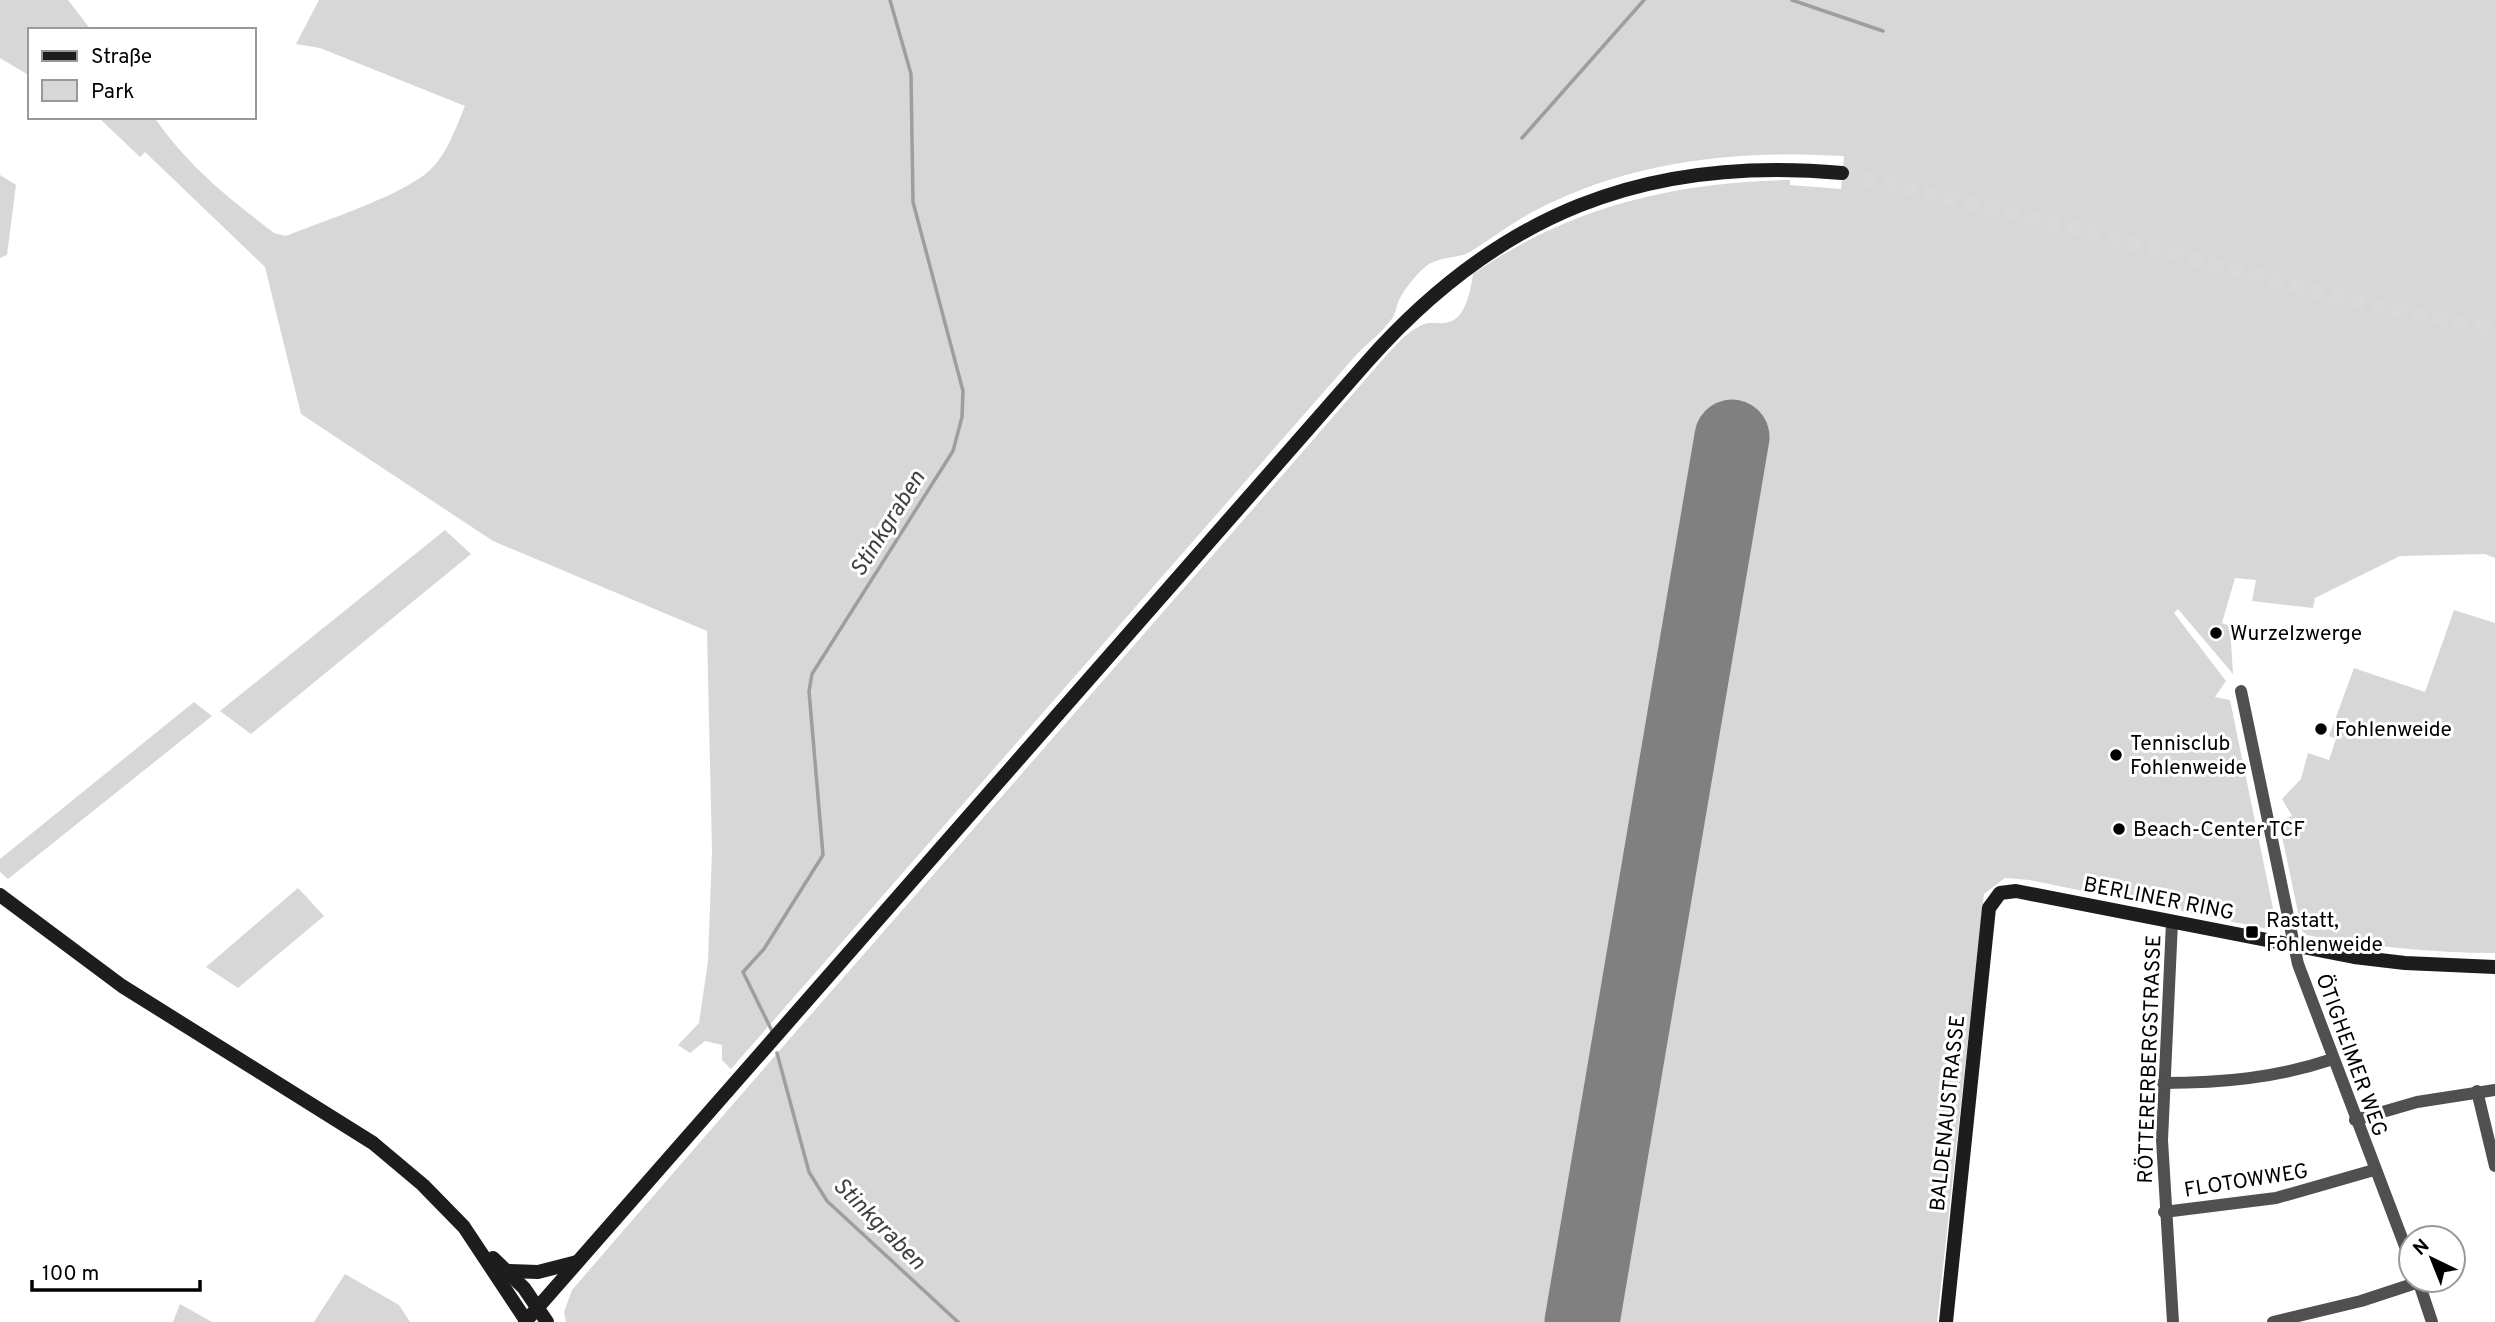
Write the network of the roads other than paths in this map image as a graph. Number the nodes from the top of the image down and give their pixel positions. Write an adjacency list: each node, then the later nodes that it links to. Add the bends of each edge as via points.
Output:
1 (1842, 173): 18 (main road, via 1728,170 1632,187 1551,217 1482,255 1423,302)
2 (2241, 691): 6 (street, ÖTIGHEIMER WEG)
3 (0, 895): 17 (main road, via 122,986 373,1143 438,1199)
4 (1989, 908): 5 (main road, BERLINER RING, via 2000,893 2016,891); 25 (main road, BALDENAUSTRASSE)
5 (2172, 922): 6 (main road, BERLINER RING); 9 (street, RÖTTERERBERGSTRASSE)
6 (2293, 946): 7 (main road, BERLINER RING, via 2405,963); 8 (street, ÖTIGHEIMER WEG)
7 (2495, 967)
8 (2333, 1059): 9 (street, via 2243,1080); 12 (street, ÖTIGHEIMER WEG)
9 (2163, 1083): 15 (street, RÖTTERERBERGSTRASSE)
10 (2495, 1090): 11 (street)
11 (2477, 1091): 12 (street); 13 (street)
12 (2355, 1120): 14 (street, ÖTIGHEIMER WEG)
13 (2495, 1166)
14 (2374, 1170): 15 (street, FLOTOWWEG, via 2276,1198); 16 (street, ÖTIGHEIMER WEG)
15 (2164, 1212): 26 (street, RÖTTERERBERGSTRASSE)
16 (2397, 1227)
17 (481, 1248): 19 (main road); 23 (main road)
18 (578, 1261): 19 (main road, via 538,1272); 22 (main road)
19 (509, 1271): 22 (main road)
20 (2397, 1288): 27 (street)
21 (2422, 1294): 28 (street)
22 (538, 1307): 23 (main road); 24 (main road)
23 (526, 1322)
24 (547, 1322)
25 (1946, 1322)
26 (2173, 1322)
27 (2273, 1322)
28 (2432, 1322)

